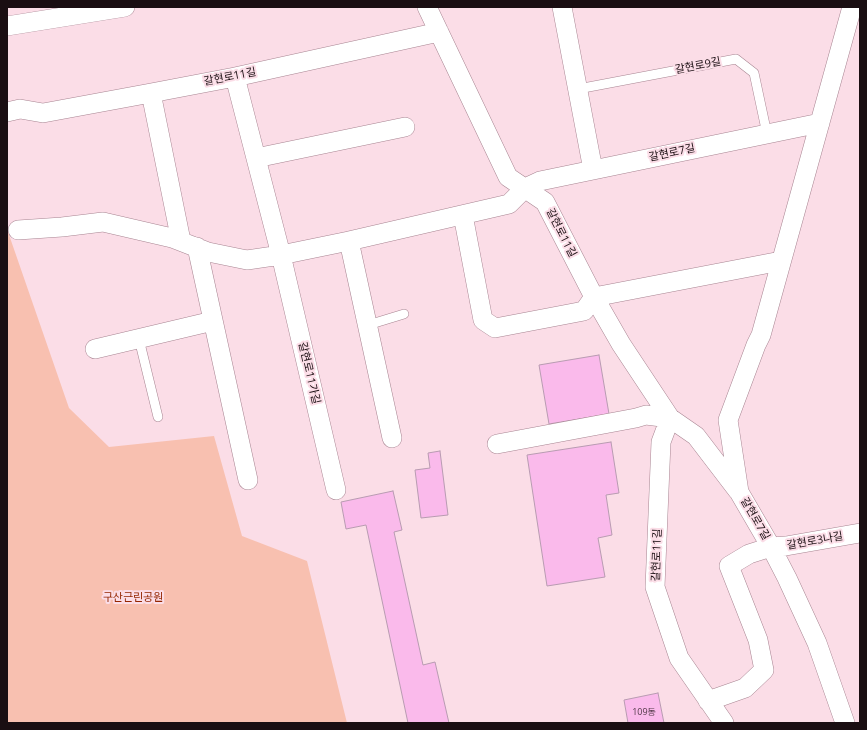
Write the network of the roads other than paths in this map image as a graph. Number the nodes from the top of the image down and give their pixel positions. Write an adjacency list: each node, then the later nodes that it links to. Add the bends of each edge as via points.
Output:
1 (125, 7): 5 (street)
2 (427, 7): 6 (street, 갈현로11길)
3 (852, 7): 11 (street, 갈현로7길)
4 (567, 8): 8 (street)
5 (7, 26)
6 (439, 32): 7 (street, 갈현로11길); 16 (street, 갈현로11길, via 508,177)
7 (236, 77): 9 (street, 갈현로11길); 14 (street, 갈현로11가길)
8 (578, 90): 13 (lane, 갈현로9길, via 736,59 754,74); 15 (street)
9 (151, 93): 10 (street, 갈현로11길, via 43,112); 20 (street)
10 (13, 110)
11 (820, 123): 13 (street, 갈현로7길); 22 (street, 갈현로7길)
12 (405, 127): 14 (street)
13 (767, 134): 15 (street, 갈현로7길)
14 (256, 158): 21 (street, 갈현로11가길)
15 (593, 170): 16 (street, 갈현로7길, via 540,180)
16 (525, 188): 17 (street, via 509,204); 23 (street, 갈현로11길, via 545,202)
17 (463, 215): 19 (street); 23 (street, via 483,320 495,328 584,312)
18 (18, 230): 20 (street, via 102,222)
19 (350, 241): 21 (street); 26 (street)
20 (189, 244): 21 (street, via 208,252 247,260); 25 (street)
21 (281, 255): 34 (street, 갈현로11가길)
22 (781, 261): 23 (street); 35 (street, 갈현로7길, via 761,335 728,420)
23 (594, 297): 30 (street, 갈현로11길, via 621,344)
24 (404, 314): 26 (lane)
25 (213, 321): 27 (street); 33 (street)
26 (368, 325): 31 (street)
27 (139, 339): 28 (street); 29 (lane)
28 (95, 349)
29 (158, 417)
30 (670, 418): 32 (street, via 646,415); 35 (street, 갈현로11길, via 696,436); 38 (street, 갈현로11길, via 661,442 655,587 679,658)
31 (392, 438)
32 (497, 444)
33 (248, 480)
34 (336, 490)
35 (739, 492): 37 (street, 갈현로7길)
36 (860, 533): 37 (street, 갈현로3나길)
37 (771, 547): 38 (street, 갈현로3나길, via 749,554 729,566 758,640 764,670 745,688); 40 (street, 갈현로7길, via 817,642)
38 (708, 701): 39 (street, 갈현로11길)
39 (724, 723)
40 (845, 723)

